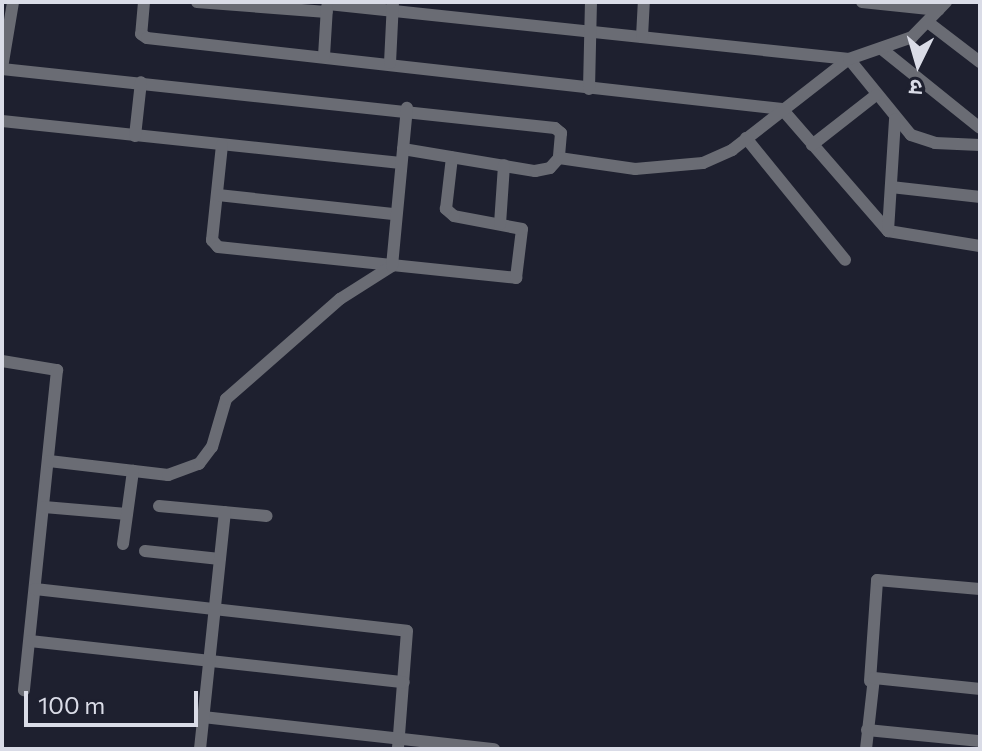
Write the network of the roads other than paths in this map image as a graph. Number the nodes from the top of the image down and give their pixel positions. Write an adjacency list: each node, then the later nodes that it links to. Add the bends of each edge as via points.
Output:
1 (13, 2): 18 (street)
2 (144, 2): 14 (street, via 141,34 147,38)
3 (197, 2): 7 (street)
4 (591, 2): 11 (street)
5 (644, 2): 12 (street)
6 (862, 2): 8 (street)
7 (328, 6): 9 (street); 14 (street)
8 (943, 6): 10 (street)
9 (393, 7): 11 (street); 17 (street)
10 (929, 23): 13 (street); 16 (street)
11 (589, 31): 12 (street); 20 (street)
12 (642, 37): 15 (street)
13 (883, 50): 15 (street); 26 (street)
14 (324, 56): 17 (street)
15 (849, 59): 21 (street); 23 (street)
16 (980, 62)
17 (390, 63): 20 (street)
18 (2, 69): 19 (street)
19 (141, 82): 22 (street); 27 (street)
20 (589, 89): 23 (street)
21 (876, 95): 24 (street); 30 (street)
22 (407, 108): 32 (street); 34 (street, via 555,128 561,133)
23 (782, 109): 28 (street); 30 (street)
24 (895, 119): 31 (street, via 922,140); 36 (street)
25 (2, 121): 27 (street)
26 (980, 128)
27 (135, 136): 29 (street)
28 (746, 138): 34 (street, via 703,163 635,169); 43 (street)
29 (222, 145): 32 (street); 37 (street)
30 (812, 145): 41 (street)
31 (980, 145)
32 (402, 156): 33 (street); 39 (street)
33 (452, 157): 35 (street); 40 (street, via 446,209 454,216)
34 (559, 158): 35 (street, via 543,171)
35 (504, 165): 40 (street)
36 (891, 187): 38 (street); 41 (street)
37 (218, 195): 39 (street); 44 (street, via 212,240 218,247)
38 (980, 197)
39 (393, 214): 44 (street)
40 (500, 224): 44 (street, via 523,231 516,278)
41 (888, 231): 42 (street)
42 (980, 246)
43 (845, 260)
44 (392, 266): 47 (street, via 333,305 226,399 212,447 199,464 178,474)
45 (2, 361): 46 (street, via 57,370)
46 (49, 461): 47 (street); 49 (street)
47 (133, 471): 51 (street)
48 (159, 506): 50 (street)
49 (44, 507): 51 (street); 56 (street)
50 (225, 512): 52 (street); 55 (street)
51 (127, 514): 53 (street)
52 (267, 516)
53 (123, 544)
54 (145, 551): 55 (street)
55 (220, 559): 58 (street)
56 (35, 589): 58 (street); 59 (street)
57 (980, 589): 61 (street, via 877,580)
58 (216, 608): 60 (street); 62 (street, via 400,629 410,636)
59 (30, 641): 60 (street); 64 (street)
60 (210, 661): 62 (street); 65 (street)
61 (870, 681): 63 (street); 66 (street)
62 (404, 682): 68 (street)
63 (980, 689)
64 (24, 690)
65 (203, 717): 68 (street); 69 (street)
66 (867, 730): 67 (street); 71 (street)
67 (980, 741)
68 (399, 744): 70 (street)
69 (200, 749)
70 (494, 749)
71 (866, 749)

